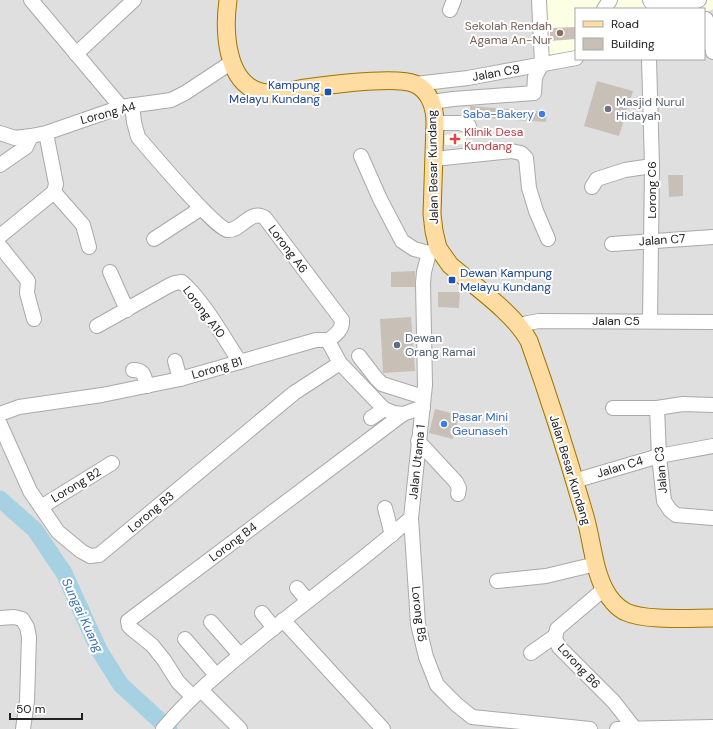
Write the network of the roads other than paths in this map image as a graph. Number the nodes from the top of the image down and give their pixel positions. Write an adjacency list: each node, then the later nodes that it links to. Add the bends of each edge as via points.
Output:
1 (31, 0): 9 (street)
2 (134, 0): 9 (street)
3 (228, 0): 12 (main road, via 226,30)
4 (539, 0): 13 (street)
5 (650, 0): 6 (street, via 667,6 686,7)
6 (699, 0)
7 (708, 18): 8 (street)
8 (713, 52)
9 (76, 54): 18 (street)
10 (575, 58): 13 (street, Jalan C9)
11 (648, 60): 27 (street, Lorong C6)
12 (232, 62): 15 (main road, via 243,82 255,90 273,94 347,83 394,81); 18 (street, Lorong A4, via 171,100)
13 (542, 64): 14 (street, Jalan C9); 16 (street, via 535,77 534,93)
14 (468, 78): 15 (street, Jalan C9); 16 (street)
15 (415, 84): 17 (main road, Jalan Besar Kundang)
16 (470, 97): 17 (street)
17 (432, 102): 19 (main road, Jalan Besar Kundang)
18 (127, 106): 22 (street, Lorong A4); 30 (street, Lorong A6, via 138,138)
19 (435, 123): 20 (street, via 460,123); 25 (main road, Jalan Besar Kundang)
20 (469, 126)
21 (0, 133): 23 (street, Lorong A4, via 15,138)
22 (46, 133): 23 (street, Lorong A4); 29 (street, via 56,184)
23 (31, 136): 26 (street, via 26,147)
24 (361, 156): 39 (street, via 402,241 414,249)
25 (434, 159): 34 (street, via 511,151 521,153 526,158 529,188 536,212); 39 (main road, Jalan Besar Kundang)
26 (0, 165)
27 (652, 166): 28 (street, via 626,170 597,179); 35 (street, Lorong C6)
28 (592, 187)
29 (54, 192): 31 (street); 38 (street, via 83,225)
30 (200, 209): 33 (street); 47 (street, Lorong A6, via 227,230 255,215 265,218 342,320 341,329)
31 (0, 236)
32 (713, 237): 35 (street, Jalan C7)
33 (154, 239)
34 (548, 239)
35 (652, 241): 36 (street, Jalan C7); 43 (street, Lorong C6)
36 (612, 244)
37 (0, 246): 42 (street, via 28,281 27,293)
38 (89, 247)
39 (434, 251): 45 (main road, Jalan Besar Kundang); 55 (street, Jalan Utama 1, via 424,272 423,283)
40 (110, 272): 41 (street)
41 (127, 310): 46 (street, Lorong A10); 50 (street, Lorong A10, via 170,285 182,282 201,303)
42 (34, 319)
43 (650, 321): 44 (street, Jalan C5); 45 (street, Jalan C5, via 539,321)
44 (713, 322)
45 (520, 325): 68 (main road, Jalan Besar Kundang, via 529,341)
46 (97, 326)
47 (328, 341): 50 (street, Lorong B1, via 316,340); 51 (street)
48 (359, 356): 55 (street, via 382,384)
49 (175, 360): 53 (street)
50 (240, 362): 53 (street, Lorong B1)
51 (340, 363): 57 (street); 70 (street, Lorong B3, via 294,393 99,555 90,556 81,552 58,532)
52 (133, 370): 54 (street, via 140,370 144,374)
53 (180, 379): 54 (street, Lorong B1)
54 (147, 386): 60 (street, Lorong B1, via 19,407)
55 (423, 402): 61 (street, Lorong B4); 64 (street, Jalan Utama 1)
56 (713, 405): 59 (street, via 683,404)
57 (384, 408): 61 (street); 62 (street)
58 (613, 408): 59 (street)
59 (657, 408): 66 (street, Jalan C3)
60 (0, 414)
61 (402, 414): 90 (street, Lorong B4, via 128,621 129,626 152,645 178,682)
62 (371, 418)
63 (0, 424): 70 (street, Lorong B3, via 30,491)
64 (418, 441): 69 (street, via 456,482); 72 (street, Jalan Utama 1)
65 (713, 446): 66 (street, Jalan C4)
66 (659, 456): 68 (street, Jalan C4); 73 (street, Jalan C3, via 664,501 670,510 676,515)
67 (112, 463): 70 (street, Lorong B2)
68 (574, 481): 75 (main road, Jalan Besar Kundang, via 587,521)
69 (458, 494)
70 (41, 507)
71 (385, 508): 74 (street)
72 (411, 518): 74 (street); 97 (street, Lorong B5, via 418,624 426,657 437,685 472,717)
73 (713, 518)
74 (392, 535): 79 (street)
75 (596, 564): 76 (street, via 546,576); 78 (main road, Jalan Besar Kundang)
76 (497, 581)
77 (297, 588): 79 (street)
78 (604, 589): 82 (main road, Jalan Besar Kundang, via 614,603 633,614); 85 (street, Lorong B6, via 557,629)
79 (308, 601): 84 (street)
80 (262, 613): 84 (street)
81 (0, 618): 93 (street, via 22,619 27,627 27,702)
82 (713, 618)
83 (211, 622): 88 (street)
84 (279, 624): 88 (street); 96 (street)
85 (555, 636): 87 (street); 99 (street, Lorong B6, via 559,647 614,702)
86 (185, 639): 89 (street)
87 (531, 653)
88 (240, 655): 89 (street)
89 (216, 675): 90 (street)
90 (197, 694): 94 (street); 95 (street)
91 (713, 727): 92 (street)
92 (692, 728): 99 (street)
93 (23, 729)
94 (163, 729)
95 (240, 729)
96 (383, 729)
97 (590, 729)
98 (617, 729): 99 (street)
99 (635, 729)

